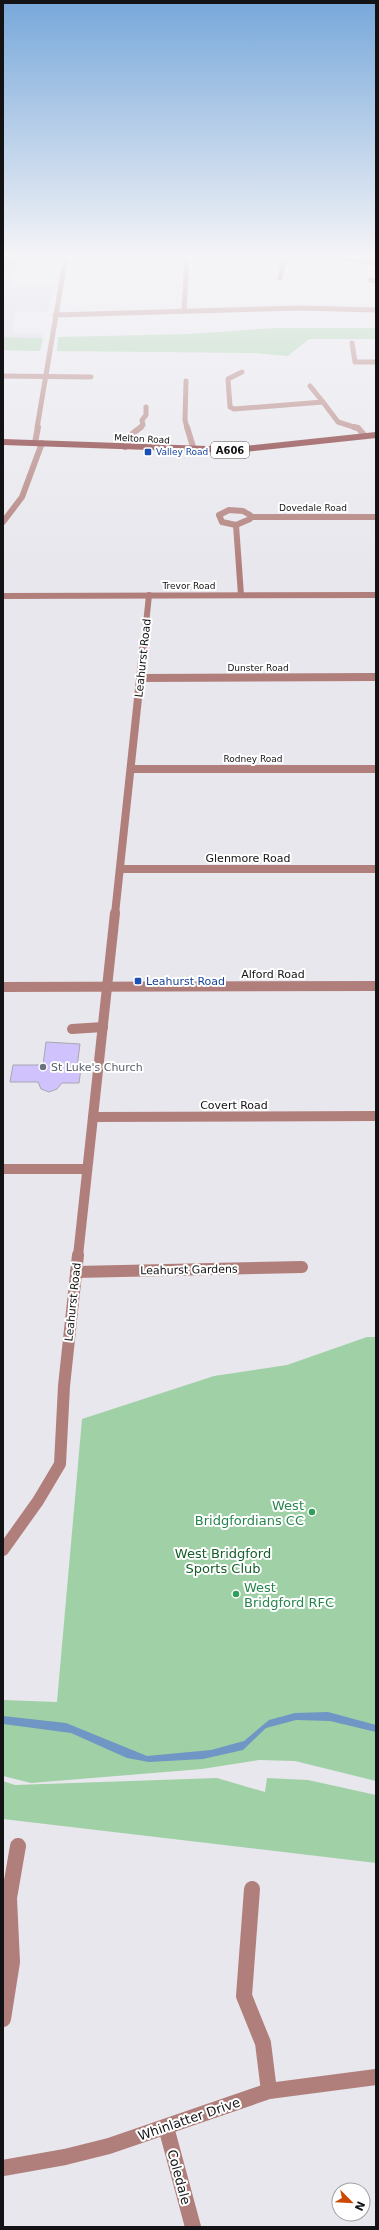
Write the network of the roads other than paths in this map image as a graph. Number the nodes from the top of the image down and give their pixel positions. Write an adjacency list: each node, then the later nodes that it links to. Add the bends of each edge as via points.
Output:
1 (48, 360): 6 (street)
2 (355, 360): 3 (street)
3 (376, 362)
4 (242, 372): 10 (street, via 228,379 230,407 234,409)
5 (3, 376): 6 (street)
6 (45, 376): 7 (street); 15 (street)
7 (91, 376)
8 (186, 381): 18 (street, via 185,420)
9 (310, 386): 10 (street)
10 (323, 402): 13 (street, via 338,422 358,428)
11 (153, 407): 17 (street, via 143,407 146,415 142,420 143,425 132,434)
12 (376, 435): 13 (main road, Melton Road / A606)
13 (365, 436): 18 (main road, Melton Road / A606, via 262,448)
14 (3, 442): 15 (main road, Melton Road / A606)
15 (35, 443): 16 (main road, Melton Road / A606)
16 (42, 443): 17 (main road, Melton Road / A606); 21 (street, via 22,497)
17 (125, 447): 18 (main road, Melton Road / A606)
18 (194, 450)
19 (251, 517): 20 (street, Dovedale Road); 22 (street, Dovedale Road, via 245,523); 22 (street, Dovedale Road, via 239,510 229,510 219,515 222,522)
20 (376, 517)
21 (3, 522)
22 (236, 525): 23 (street)
23 (241, 595): 24 (street, Trevor Road); 26 (street, Trevor Road)
24 (376, 595)
25 (3, 596): 26 (street, Trevor Road)
26 (149, 596): 28 (street, Leahurst Road)
27 (376, 677): 28 (street, Dunster Road)
28 (140, 678): 29 (street, Leahurst Road)
29 (131, 769): 30 (street, Rodney Road); 32 (street, Leahurst Road)
30 (376, 769)
31 (376, 869): 32 (street, Glenmore Road)
32 (120, 870): 33 (street, Leahurst Road)
33 (107, 986): 34 (street, Alford Road); 35 (street, Alford Road); 36 (street, Leahurst Road)
34 (376, 986)
35 (3, 987)
36 (103, 1028): 37 (street); 39 (street, Leahurst Road)
37 (72, 1029)
38 (376, 1116): 39 (street, Covert Road)
39 (93, 1117): 41 (street, Leahurst Road)
40 (3, 1169): 41 (street)
41 (87, 1169): 43 (street, Leahurst Road)
42 (302, 1267): 43 (street, Leahurst Gardens)
43 (76, 1272): 44 (street, Leahurst Road, via 64,1386 60,1464 38,1501)
44 (5, 1542)
45 (18, 1846): 47 (street, via 10,1898 12,1962)
46 (252, 1889): 49 (street, via 244,1996 263,2043)
47 (3, 2020)
48 (376, 2077): 49 (street, Whinlatter Drive)
49 (269, 2091): 50 (street, Whinlatter Drive)
50 (166, 2127): 51 (street, Whinlatter Drive, via 87,2152); 52 (street, Coledale)
51 (3, 2168)
52 (193, 2227)

